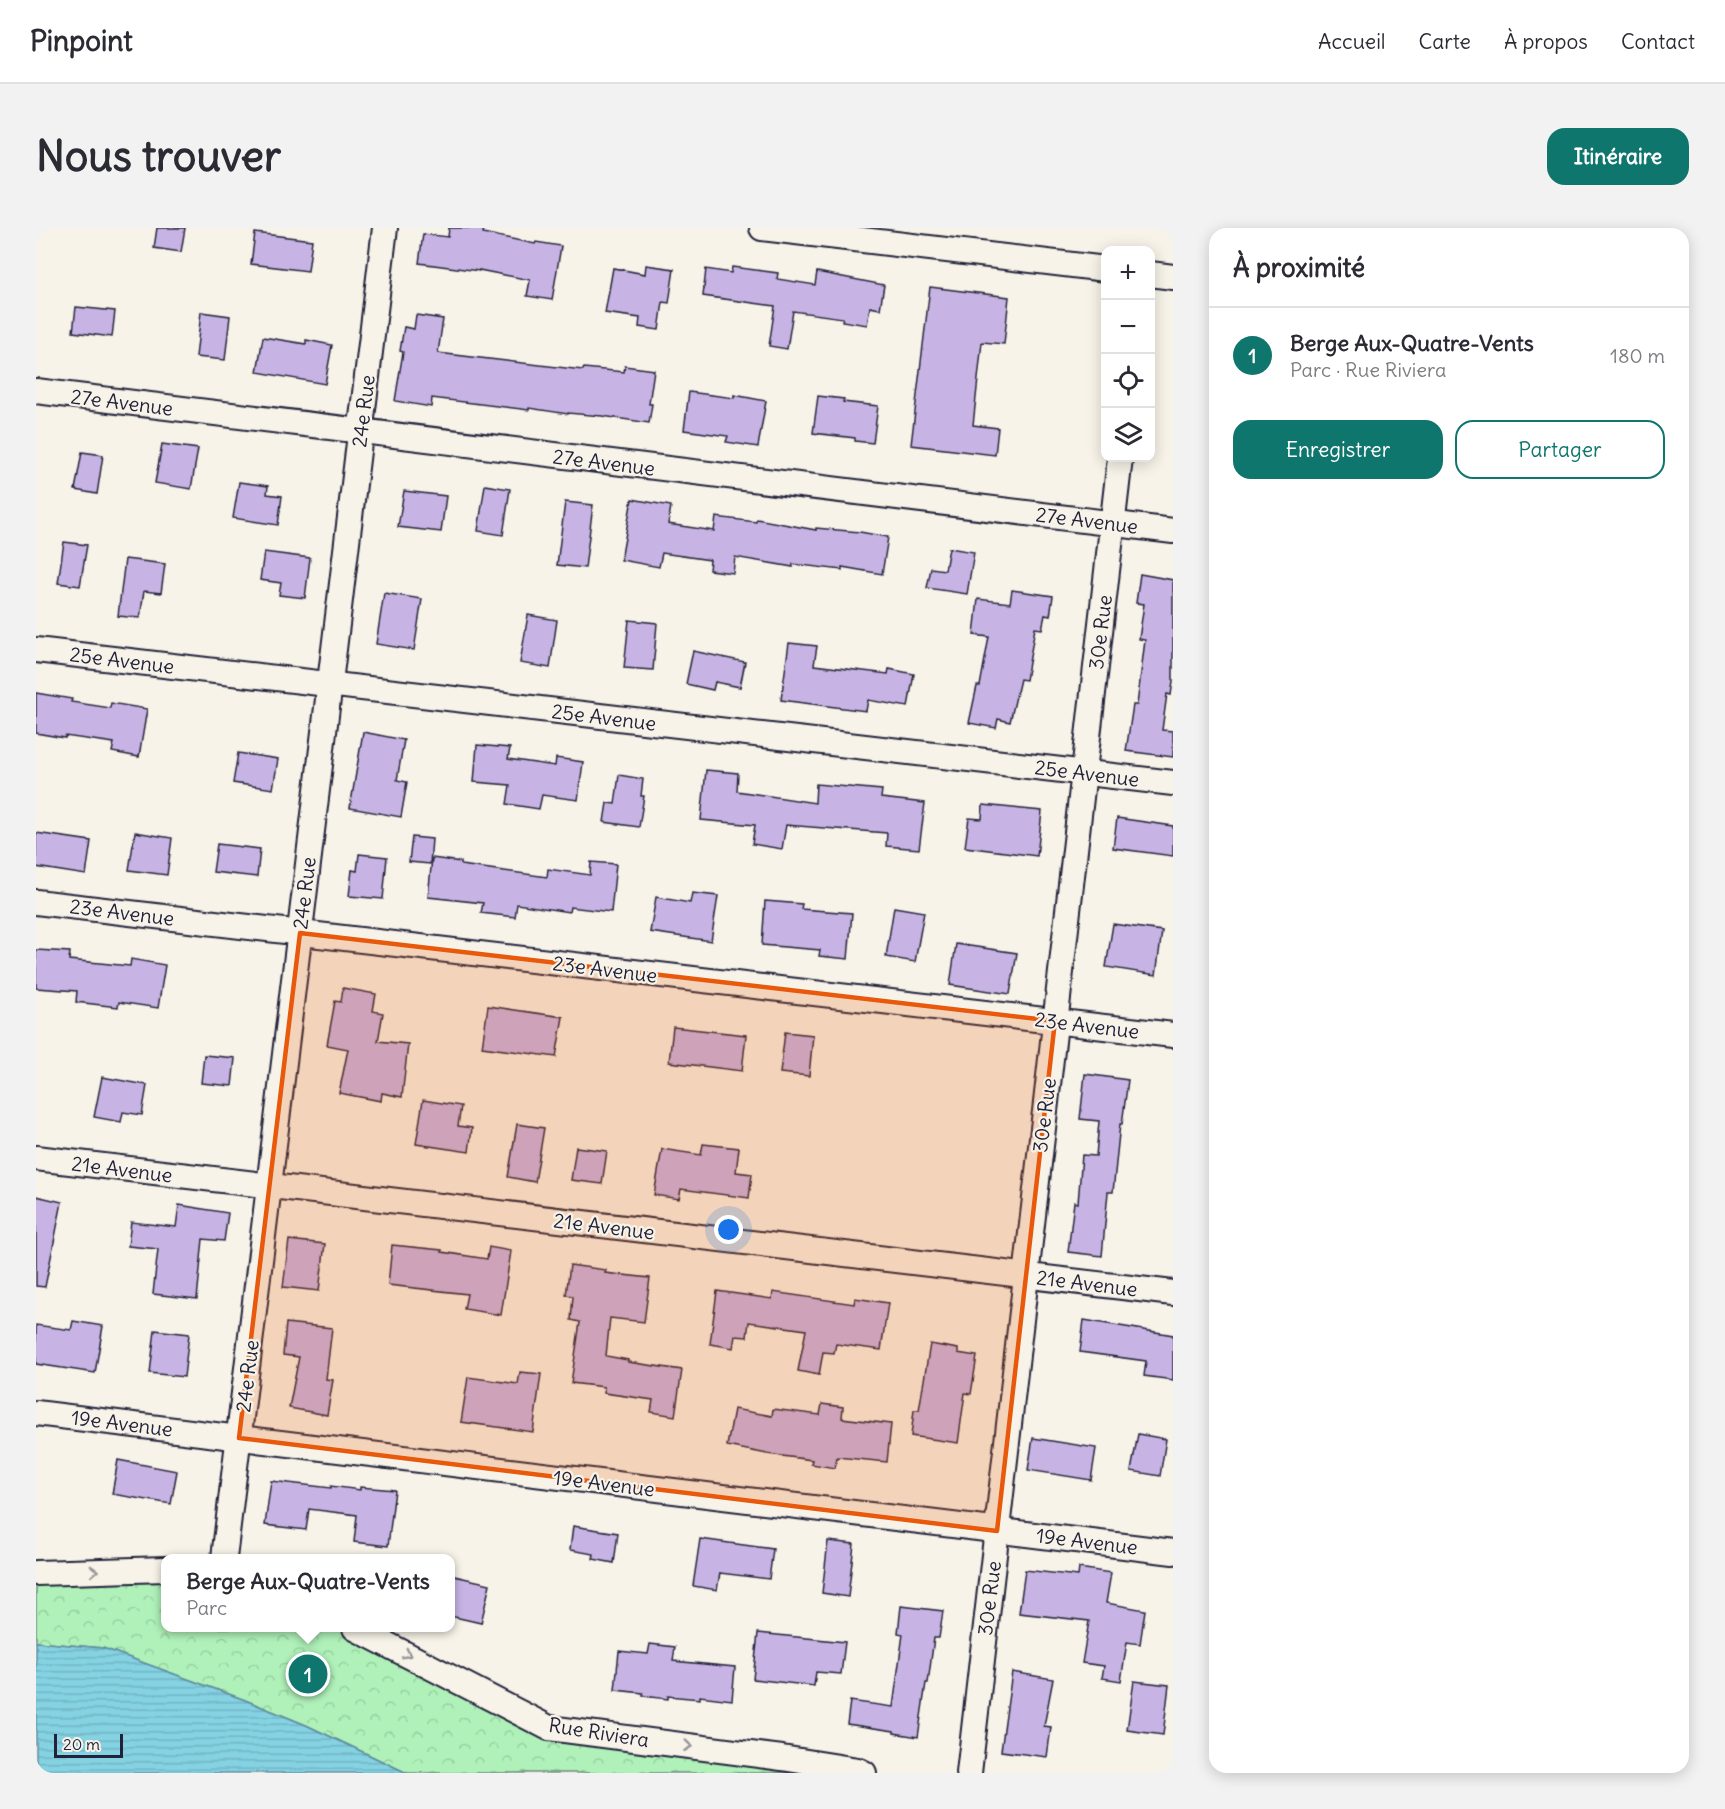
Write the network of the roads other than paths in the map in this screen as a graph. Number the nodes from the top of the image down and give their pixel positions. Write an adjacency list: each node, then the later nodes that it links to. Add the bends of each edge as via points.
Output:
1 (385, 228): 9 (street, 24e Rue)
2 (762, 228): 3 (street)
3 (843, 233): 4 (street)
4 (917, 237): 5 (street)
5 (1101, 268)
6 (1155, 275): 7 (street)
7 (1173, 277)
8 (36, 391): 9 (street, 27e Avenue)
9 (360, 432): 11 (street, 27e Avenue); 14 (street, 24e Rue)
10 (1120, 462): 11 (street, 30e Rue)
11 (1112, 523): 12 (street, 27e Avenue); 15 (street, 30e Rue)
12 (1173, 531)
13 (36, 650): 14 (street, 25e Avenue)
14 (329, 686): 15 (street, 25e Avenue); 18 (street, 24e Rue)
15 (1084, 772): 16 (street, 25e Avenue); 19 (street, 30e Rue)
16 (1173, 783)
17 (36, 902): 18 (street, 23e Avenue)
18 (300, 933): 19 (street, 23e Avenue); 22 (street, 24e Rue)
19 (1055, 1021): 20 (street, 23e Avenue); 23 (street, 30e Rue)
20 (1173, 1035)
21 (36, 1158): 22 (street, 21e Avenue)
22 (269, 1186): 23 (street, 21e Avenue); 26 (street, 24e Rue)
23 (1026, 1275): 24 (street, 21e Avenue); 27 (street, 30e Rue)
24 (1173, 1293)
25 (36, 1413): 26 (street, 19e Avenue)
26 (239, 1438): 27 (street, 19e Avenue); 29 (street, 24e Rue)
27 (997, 1530): 28 (street, 19e Avenue); 34 (street, 30e Rue)
28 (1173, 1552)
29 (224, 1554)
30 (161, 1569): 31 (street, one-way to 30)
31 (36, 1573)
32 (363, 1632): 33 (street, Rue Riviera, one-way to 33, via 549,1728 782,1758)
33 (864, 1773)
34 (969, 1773)

